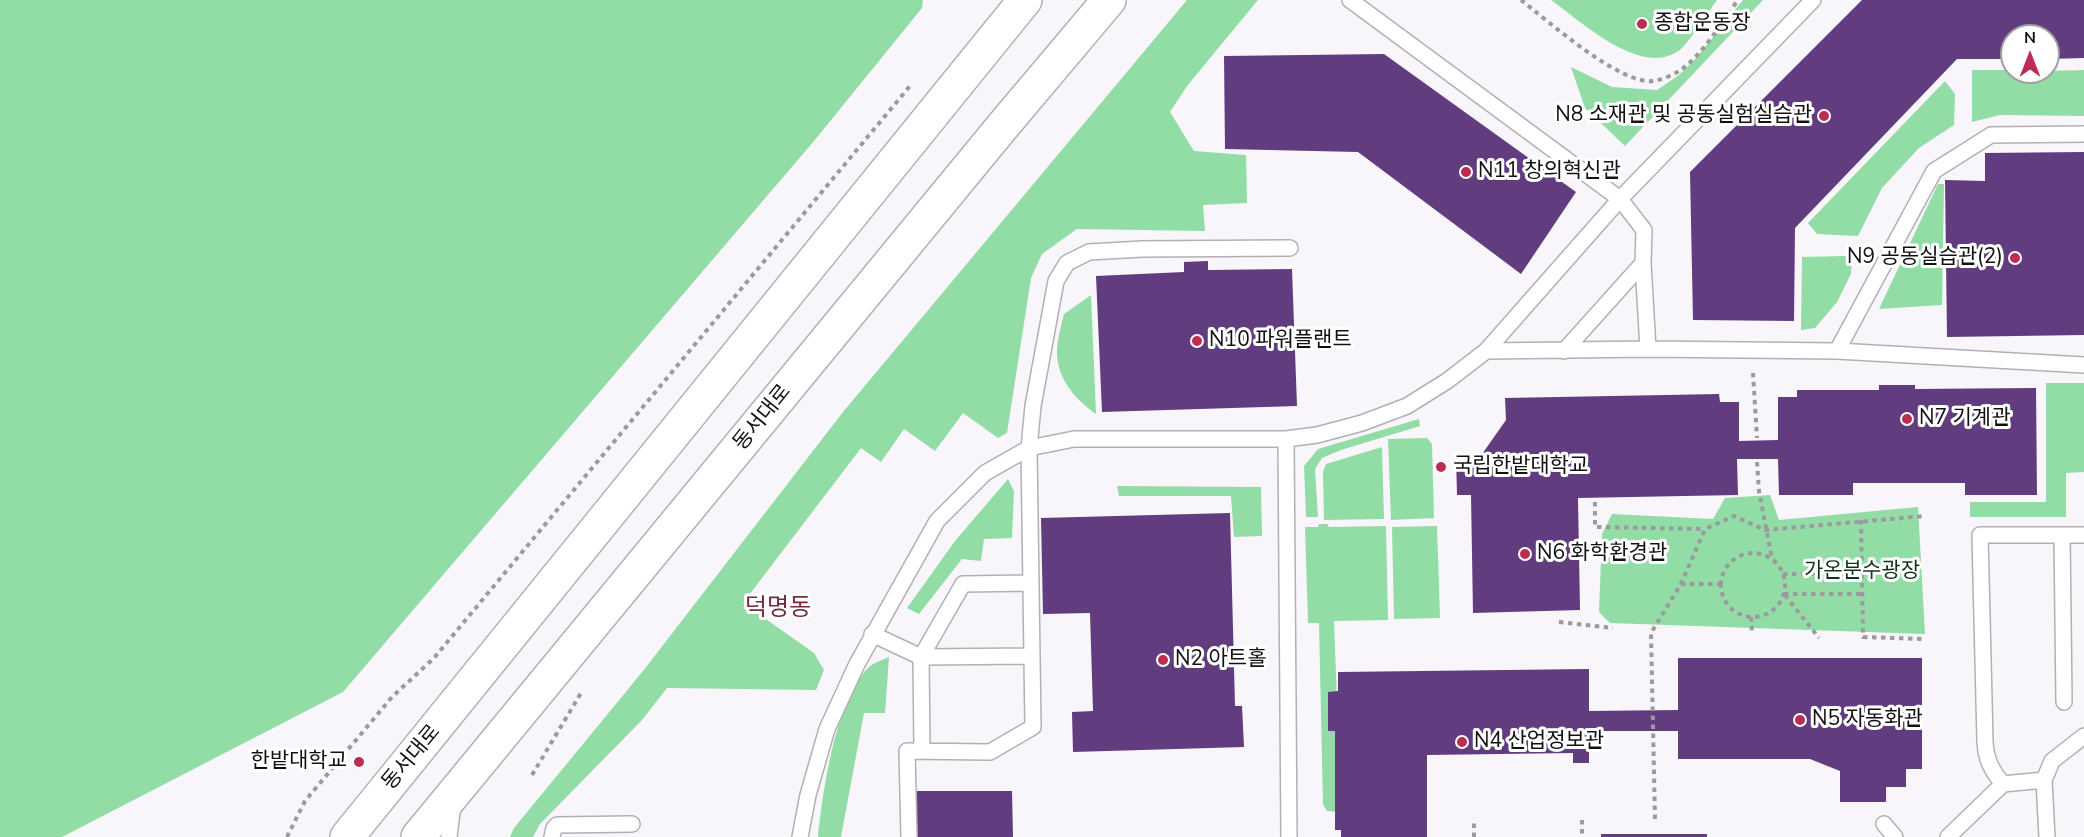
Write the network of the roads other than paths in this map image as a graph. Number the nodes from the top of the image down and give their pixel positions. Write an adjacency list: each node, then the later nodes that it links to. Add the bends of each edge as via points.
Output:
1 (1109, 0): 27 (street, 동서대로)
2 (1350, 0): 6 (lane)
3 (1813, 0): 6 (lane)
4 (1019, 2): 30 (street, 동서대로)
5 (2084, 134): 12 (lane, via 1991,135 1934,171)
6 (1620, 199): 8 (lane, via 1644,230); 10 (lane)
7 (1290, 248): 15 (lane, via 1131,249 1089,252 1067,263 1056,281)
8 (1643, 263): 9 (lane); 11 (lane)
9 (1647, 350): 11 (lane); 12 (lane)
10 (1486, 351): 11 (lane); 14 (lane, via 1407,406 1362,423)
11 (1564, 351)
12 (1837, 351): 13 (lane)
13 (2084, 366)
14 (1286, 439): 15 (lane, via 1074,439); 36 (lane)
15 (1029, 448): 18 (lane); 19 (lane, via 985,473 938,521)
16 (2062, 535): 17 (lane); 22 (lane); 26 (lane, via 1980,535 1986,755)
17 (2084, 535)
18 (1031, 583): 20 (lane); 21 (lane, via 963,584)
19 (872, 634): 21 (lane); 34 (lane, via 827,729)
20 (1032, 656): 21 (lane); 24 (lane, via 1033,727 990,752)
21 (921, 657): 24 (lane)
22 (2064, 702)
23 (2084, 736): 25 (lane, via 2052,761)
24 (922, 751): 35 (lane, via 907,751)
25 (2044, 780): 26 (lane); 39 (lane)
26 (2002, 784): 38 (lane)
27 (455, 792): 31 (street, 동서대로); 32 (lane)
28 (632, 824): 33 (lane, via 557,825)
29 (1884, 824): 37 (lane)
30 (347, 837)
31 (418, 837)
32 (449, 837)
33 (552, 837)
34 (800, 837)
35 (909, 837)
36 (1289, 837)
37 (1895, 837)
38 (1948, 837)
39 (2047, 837)

